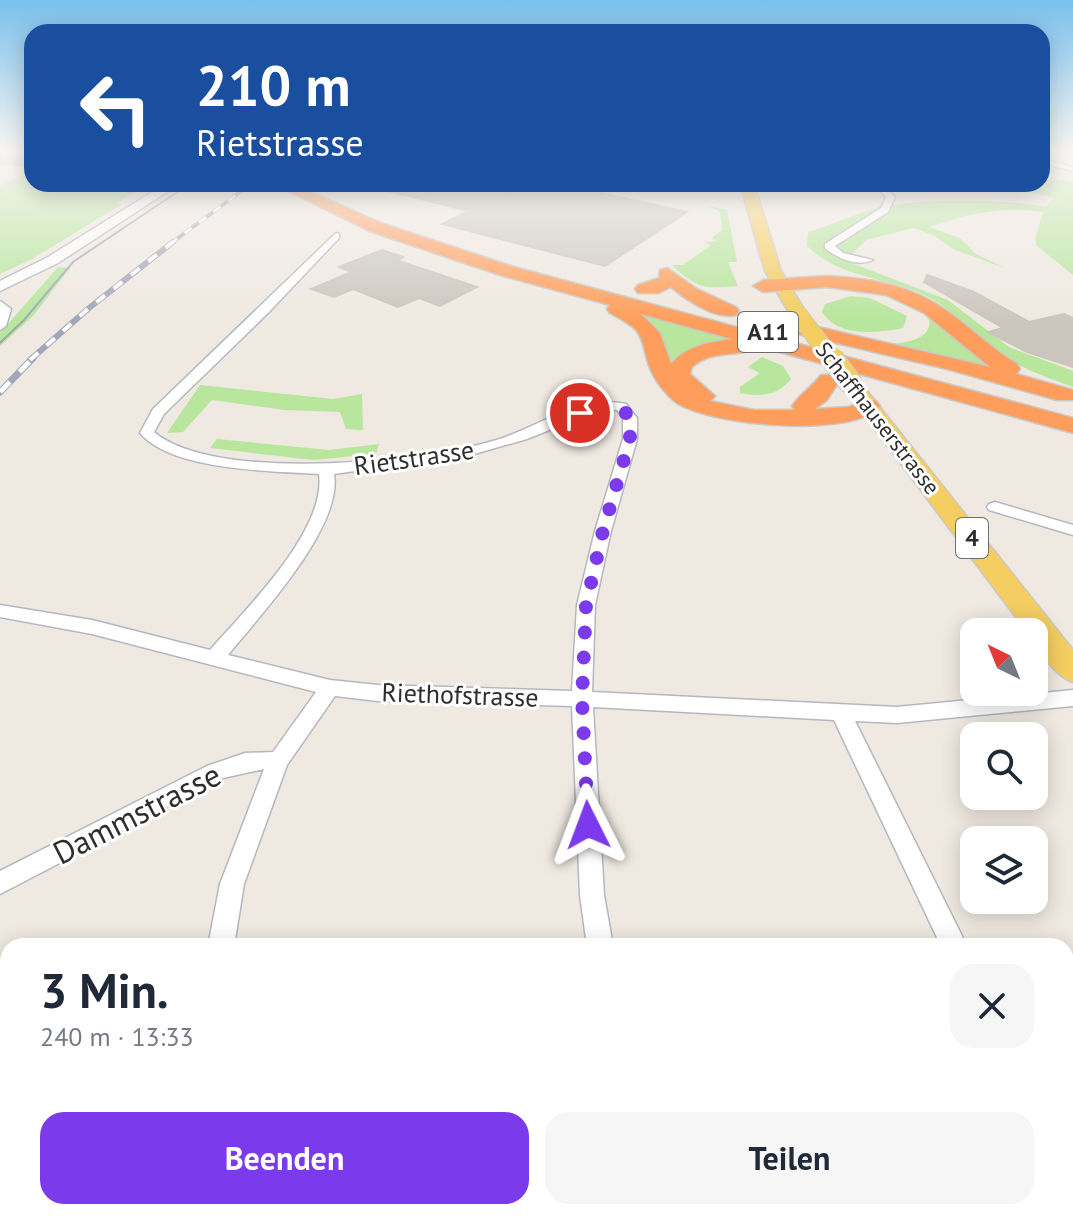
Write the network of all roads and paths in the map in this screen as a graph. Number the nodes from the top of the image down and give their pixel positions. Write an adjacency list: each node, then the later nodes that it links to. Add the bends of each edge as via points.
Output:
1 (127, 208): 13 (main road)
2 (135, 208): 13 (main road, via 53,260)
3 (328, 208): 14 (highway, A11, via 393,234)
4 (354, 208): 9 (highway, A11)
5 (739, 208): 10 (main road)
6 (753, 208): 12 (main road, Schaffhauserstrasse / 4)
7 (886, 208): 11 (street, via 829,246 840,256)
8 (336, 236): 22 (street, via 158,412 147,433 162,446 210,457)
9 (463, 250): 17 (highway, via 645,289 666,283 667,274 690,293 729,311); 20 (highway, A11)
10 (749, 250)
11 (868, 260)
12 (770, 280): 15 (highway); 16 (main road, Schaffhauserstrasse / 4); 19 (main road, Schaffhauserstrasse / 4, via 774,308); 20 (highway, via 870,286 912,298 994,360)
13 (0, 284)
14 (569, 289): 18 (highway, A11); 19 (highway, via 646,328 667,380 693,402 745,416)
15 (831, 289): 16 (highway, via 810,296); 17 (highway, via 900,300 919,313 919,331 887,341)
16 (797, 312): 19 (main road, Schaffhauserstrasse / 4, bridge)
17 (847, 340): 20 (highway, via 952,363)
18 (792, 349): 19 (highway, via 713,346 687,357 681,372 688,386 728,405 804,406); 21 (highway, A11)
19 (846, 394): 26 (main road, Schaffhauserstrasse / 4); 29 (main road, Schaffhauserstrasse / 4)
20 (1070, 402)
21 (1073, 426)
22 (326, 470): 27 (street, Rietstrasse, via 328,492 314,525); 33 (street, Rietstrasse, via 465,452 602,405 621,407 630,418 630,439 586,605)
23 (995, 507): 24 (street)
24 (1073, 530)
25 (0, 611): 27 (street, Riethofstrasse)
26 (1013, 618)
27 (215, 657): 30 (street, Riethofstrasse)
28 (1048, 666): 31 (main road)
29 (1073, 671)
30 (330, 688): 33 (street, Riethofstrasse); 35 (street)
31 (1073, 689)
32 (1073, 698): 34 (street, Riethofstrasse, via 897,715)
33 (582, 699): 34 (street, Riethofstrasse); 38 (street)
34 (841, 713): 39 (street)
35 (278, 761): 36 (street, Dammstrasse, via 242,762 215,772); 37 (street, via 232,884)
36 (0, 883)
37 (222, 938)
38 (599, 938)
39 (950, 938)

